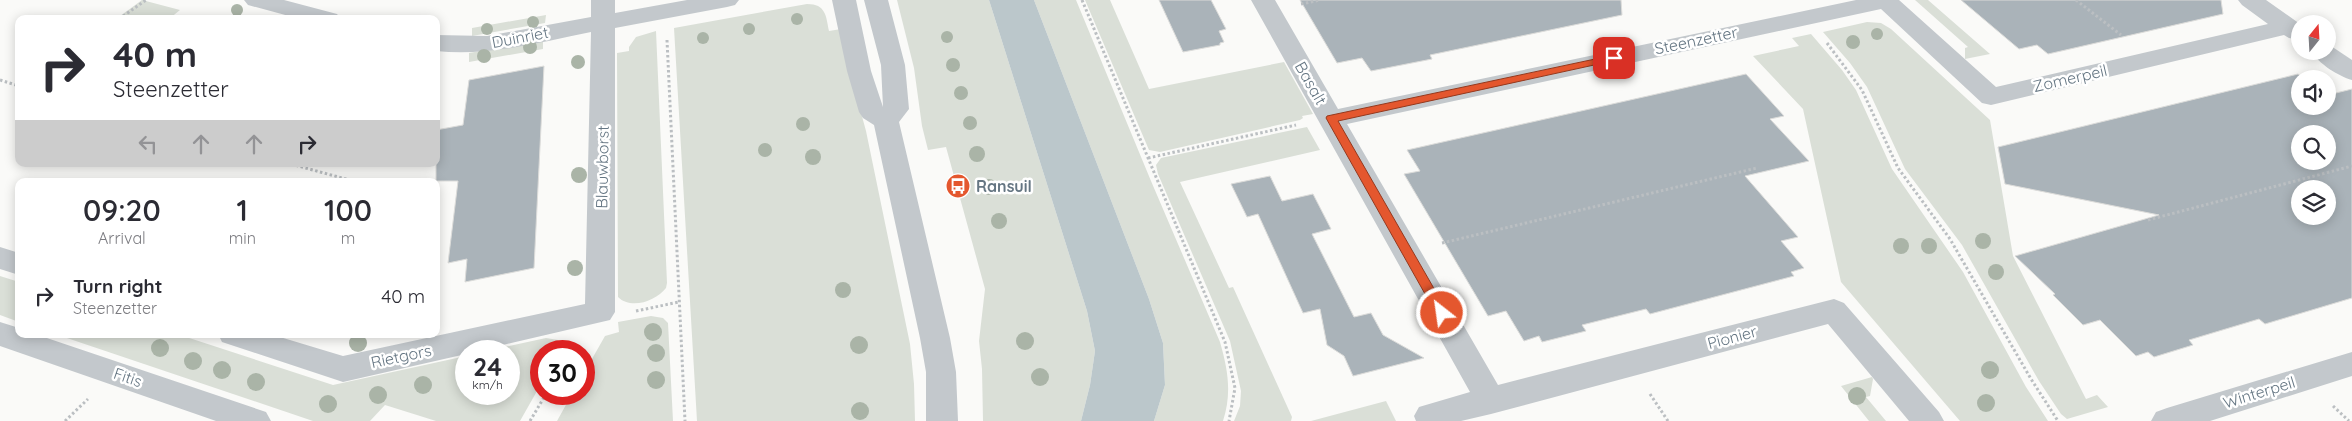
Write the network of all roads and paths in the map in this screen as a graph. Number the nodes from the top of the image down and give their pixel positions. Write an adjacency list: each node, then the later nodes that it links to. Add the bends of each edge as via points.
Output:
1 (146, 0): 15 (path)
2 (256, 0): 16 (street)
3 (727, 0): 14 (street)
4 (844, 0): 27 (street, via 859,71 872,112)
5 (876, 0): 27 (street, via 893,65 896,109)
6 (1082, 0): 29 (path)
7 (1263, 0): 26 (street, Basalt)
8 (1320, 0): 12 (path)
9 (1885, 0): 18 (street, Zomerpeil, via 1992,97); 26 (street, Steenzetter)
10 (2076, 0): 20 (path)
11 (2250, 0): 17 (street)
12 (1296, 5)
13 (603, 11): 14 (street); 21 (street, Duinriet, via 487,44); 39 (street, Blauwborst)
14 (665, 11): 38 (path)
15 (125, 15)
16 (314, 15)
17 (2291, 29)
18 (2291, 32)
19 (1822, 39): 53 (path, via 1862,90 1898,168 1950,239)
20 (2127, 40)
21 (440, 43)
22 (2335, 60): 23 (street)
23 (2352, 72)
24 (0, 80): 25 (path)
25 (15, 85)
26 (1331, 118): 43 (street, Basalt)
27 (886, 120): 49 (street, via 935,338)
28 (1303, 124): 29 (path)
29 (1148, 158): 50 (path, via 1225,342 1235,388)
30 (2352, 166): 34 (path)
31 (302, 167): 33 (path)
32 (1757, 168): 35 (path)
33 (342, 178)
34 (2148, 220)
35 (1439, 244)
36 (0, 258): 37 (street)
37 (15, 263)
38 (679, 302): 39 (path); 48 (path)
39 (614, 312): 41 (street, Rietgors, via 343,369)
40 (0, 334): 46 (street, Fitis)
41 (246, 338)
42 (2352, 364): 54 (street, Winterpeil)
43 (1491, 401): 51 (street, via 1430,416); 52 (street, Pionier, via 1834,311)
44 (539, 405): 47 (path)
45 (2339, 412): 55 (path)
46 (255, 421)
47 (530, 421)
48 (685, 421)
49 (942, 421)
50 (1229, 421)
51 (1432, 421)
52 (1928, 421)
53 (2058, 421)
54 (2167, 421)
55 (2349, 421)

